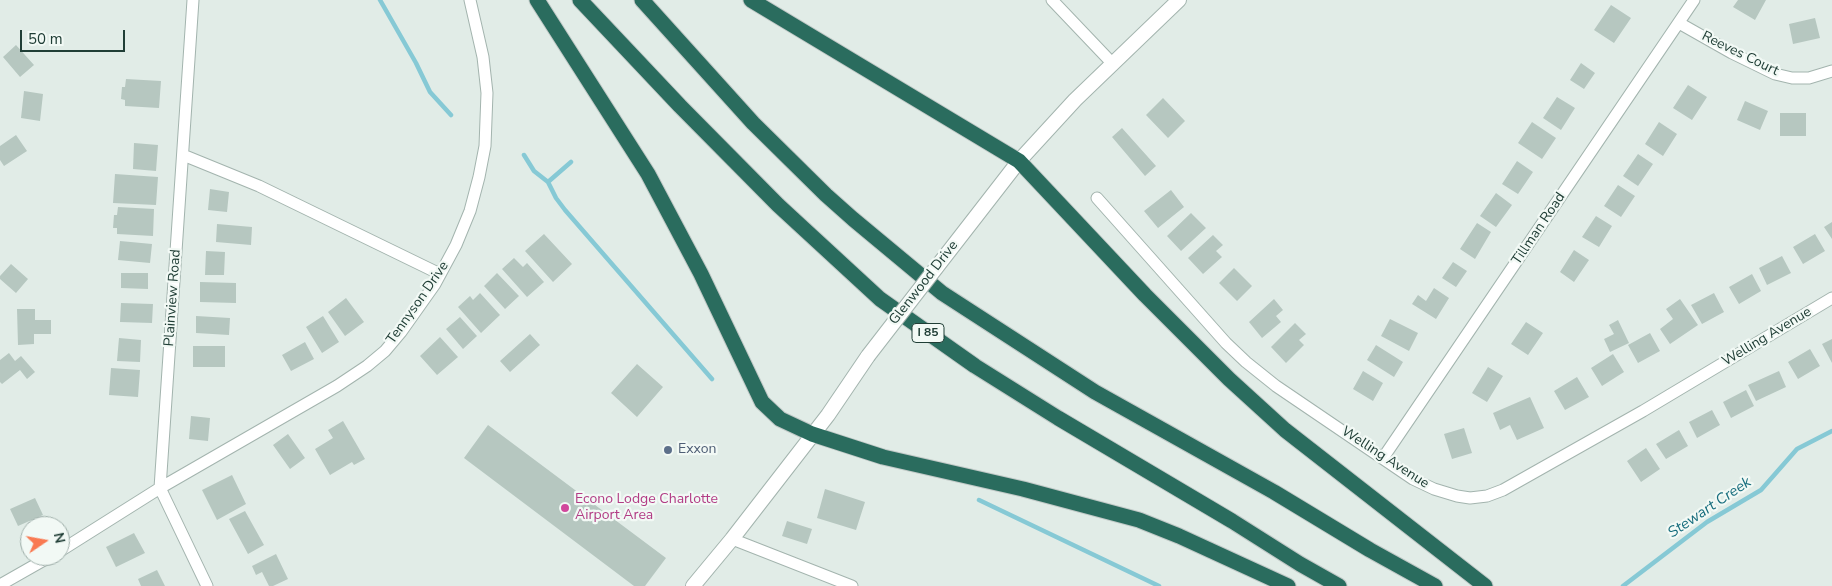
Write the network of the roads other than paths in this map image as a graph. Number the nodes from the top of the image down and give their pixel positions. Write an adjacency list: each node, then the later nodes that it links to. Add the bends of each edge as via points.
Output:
1 (193, 0): 13 (street, Plainview Road)
2 (470, 0): 16 (street, Tennyson Drive, via 483,57 487,102 485,146 470,212)
3 (537, 0): 18 (highway, via 648,174 701,274 762,402 780,419)
4 (580, 0): 29 (highway, I 85, via 778,205 880,299 983,371)
5 (642, 0): 30 (highway, via 720,88 826,195 942,293 1095,392)
6 (751, 0): 14 (highway)
7 (1052, 0): 11 (street)
8 (1179, 0): 11 (street, Glenwood Drive)
9 (1694, 0): 10 (street, Tillman Road)
10 (1679, 23): 12 (street, Reeves Court, via 1775,74 1809,78); 19 (street, Tillman Road)
11 (1112, 63): 14 (street, Glenwood Drive)
12 (1832, 70)
13 (184, 155): 16 (street, via 260,186); 20 (street, Plainview Road)
14 (1019, 161): 18 (street, Glenwood Drive, bridge, via 868,356); 31 (highway, via 1228,378 1285,430)
15 (1097, 198): 19 (street, Welling Avenue, via 1246,362)
16 (440, 274): 20 (street, Tennyson Drive, via 401,332 367,366)
17 (1832, 298): 19 (street, Welling Avenue, via 1643,411 1487,496 1470,498 1434,490)
18 (812, 434): 21 (street, Glenwood Drive); 28 (highway, via 903,462 1139,520)
19 (1383, 458)
20 (160, 488): 22 (street, Tennyson Drive); 25 (street, Plainview Road)
21 (732, 539): 26 (street, Glenwood Drive); 27 (street)
22 (70, 545)
23 (33, 566): 24 (street)
24 (0, 585)
25 (207, 586)
26 (693, 586)
27 (852, 586)
28 (1288, 586)
29 (1339, 586)
30 (1435, 586)
31 (1485, 586)

